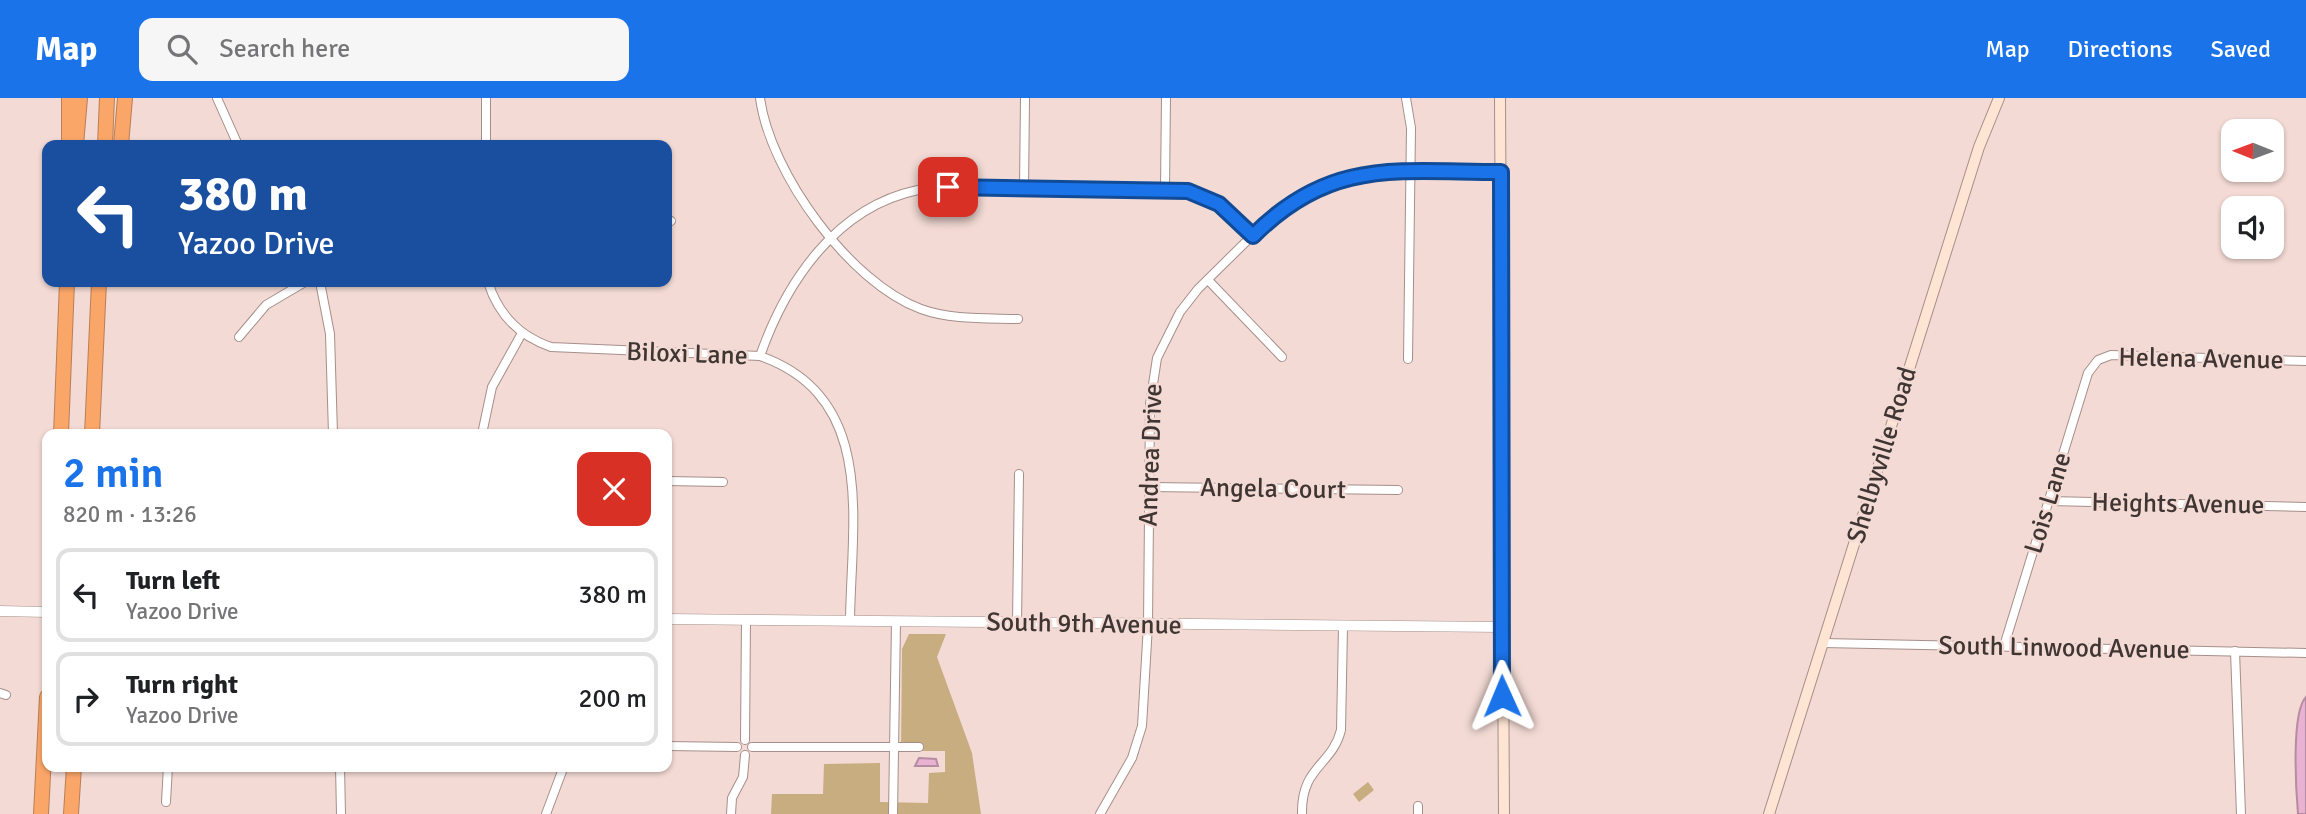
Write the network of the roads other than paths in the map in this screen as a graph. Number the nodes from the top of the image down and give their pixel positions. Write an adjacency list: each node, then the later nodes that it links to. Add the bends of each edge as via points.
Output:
1 (69, 98): 13 (highway)
2 (80, 98): 14 (highway)
3 (107, 98): 15 (highway)
4 (125, 98): 16 (highway)
5 (217, 98): 17 (street)
6 (486, 98): 18 (street)
7 (760, 98): 24 (street, via 782,168)
8 (1025, 98): 21 (street)
9 (1166, 98): 22 (street)
10 (1406, 98): 19 (street)
11 (1500, 98): 20 (main road)
12 (1999, 98): 62 (main road, Shelbyville Road, via 1979,147)
13 (69, 140)
14 (76, 140)
15 (105, 140)
16 (121, 140)
17 (236, 140)
18 (486, 140)
19 (1410, 172): 20 (street, Andrea Drive); 23 (street, Andrea Drive, via 1353,175 1320,186 1281,209); 38 (street)
20 (1501, 172): 61 (main road)
21 (1024, 188): 22 (street); 24 (street, via 948,187 902,194 867,209)
22 (1165, 189): 23 (street, via 1212,200)
23 (1253, 236): 25 (street, Andrea Drive)
24 (831, 238): 32 (street, via 894,296 913,305 946,315); 36 (street, via 783,302)
25 (1208, 280): 37 (street); 48 (street, Andrea Drive, via 1180,312 1157,358 1150,404)
26 (67, 287): 41 (highway)
27 (99, 287): 33 (highway)
28 (105, 287): 33 (highway)
29 (296, 287): 35 (street, via 266,304)
30 (321, 287): 43 (street, via 330,334)
31 (490, 287): 34 (street, via 502,313)
32 (1018, 319)
33 (98, 333): 42 (highway)
34 (522, 333): 36 (street, Biloxi Lane, via 540,344 570,351); 44 (street, via 492,387)
35 (239, 337)
36 (760, 356): 56 (street, Biloxi Lane, via 784,366 811,386 830,408 847,443 852,476)
37 (1282, 357)
38 (1408, 359)
39 (2096, 361): 40 (street, Helena Avenue, via 2111,355); 50 (street, Lois Lane, via 2088,373)
40 (2306, 361)
41 (61, 429)
42 (92, 429)
43 (333, 429)
44 (483, 429)
45 (1019, 474): 58 (street)
46 (672, 481): 47 (street)
47 (723, 482)
48 (1149, 487): 49 (street, Angela Court); 59 (street, Andrea Drive)
49 (1398, 490)
50 (2049, 501): 51 (street, Heights Avenue); 63 (street, Lois Lane)
51 (2306, 507)
52 (0, 611): 53 (street)
53 (42, 612)
54 (672, 618): 55 (street, South 9th Avenue)
55 (746, 620): 56 (street, South 9th Avenue); 66 (street)
56 (850, 621): 57 (street, South 9th Avenue)
57 (896, 622): 58 (street, South 9th Avenue); 70 (street)
58 (1017, 623): 59 (street, South 9th Avenue)
59 (1148, 625): 60 (street, South 9th Avenue); 79 (street, Andrea Drive, via 1140,737)
60 (1343, 627): 61 (street, South 9th Avenue); 86 (street, via 1341,730 1335,745 1307,779)
61 (1501, 627): 87 (main road)
62 (1823, 643): 63 (street, South Linwood Avenue); 88 (main road, Shelbyville Road)
63 (2004, 646): 64 (street, South Linwood Avenue)
64 (2235, 651): 65 (street, South Linwood Avenue); 89 (street)
65 (2306, 653)
66 (745, 740): 68 (street); 69 (street)
67 (672, 746): 68 (street)
68 (737, 747): 72 (street)
69 (752, 747): 70 (street); 72 (street)
70 (895, 747): 71 (street); 85 (street)
71 (919, 747)
72 (744, 755): 84 (street, via 743,777 732,798)
73 (43, 772): 80 (highway)
74 (74, 772): 81 (highway)
75 (168, 772): 78 (street)
76 (340, 772): 82 (street)
77 (562, 772): 83 (street)
78 (166, 802)
79 (1104, 812)
80 (41, 814)
81 (71, 814)
82 (341, 814)
83 (547, 814)
84 (731, 814)
85 (893, 814)
86 (1302, 814)
87 (1504, 814)
88 (1769, 814)
89 (2241, 814)

